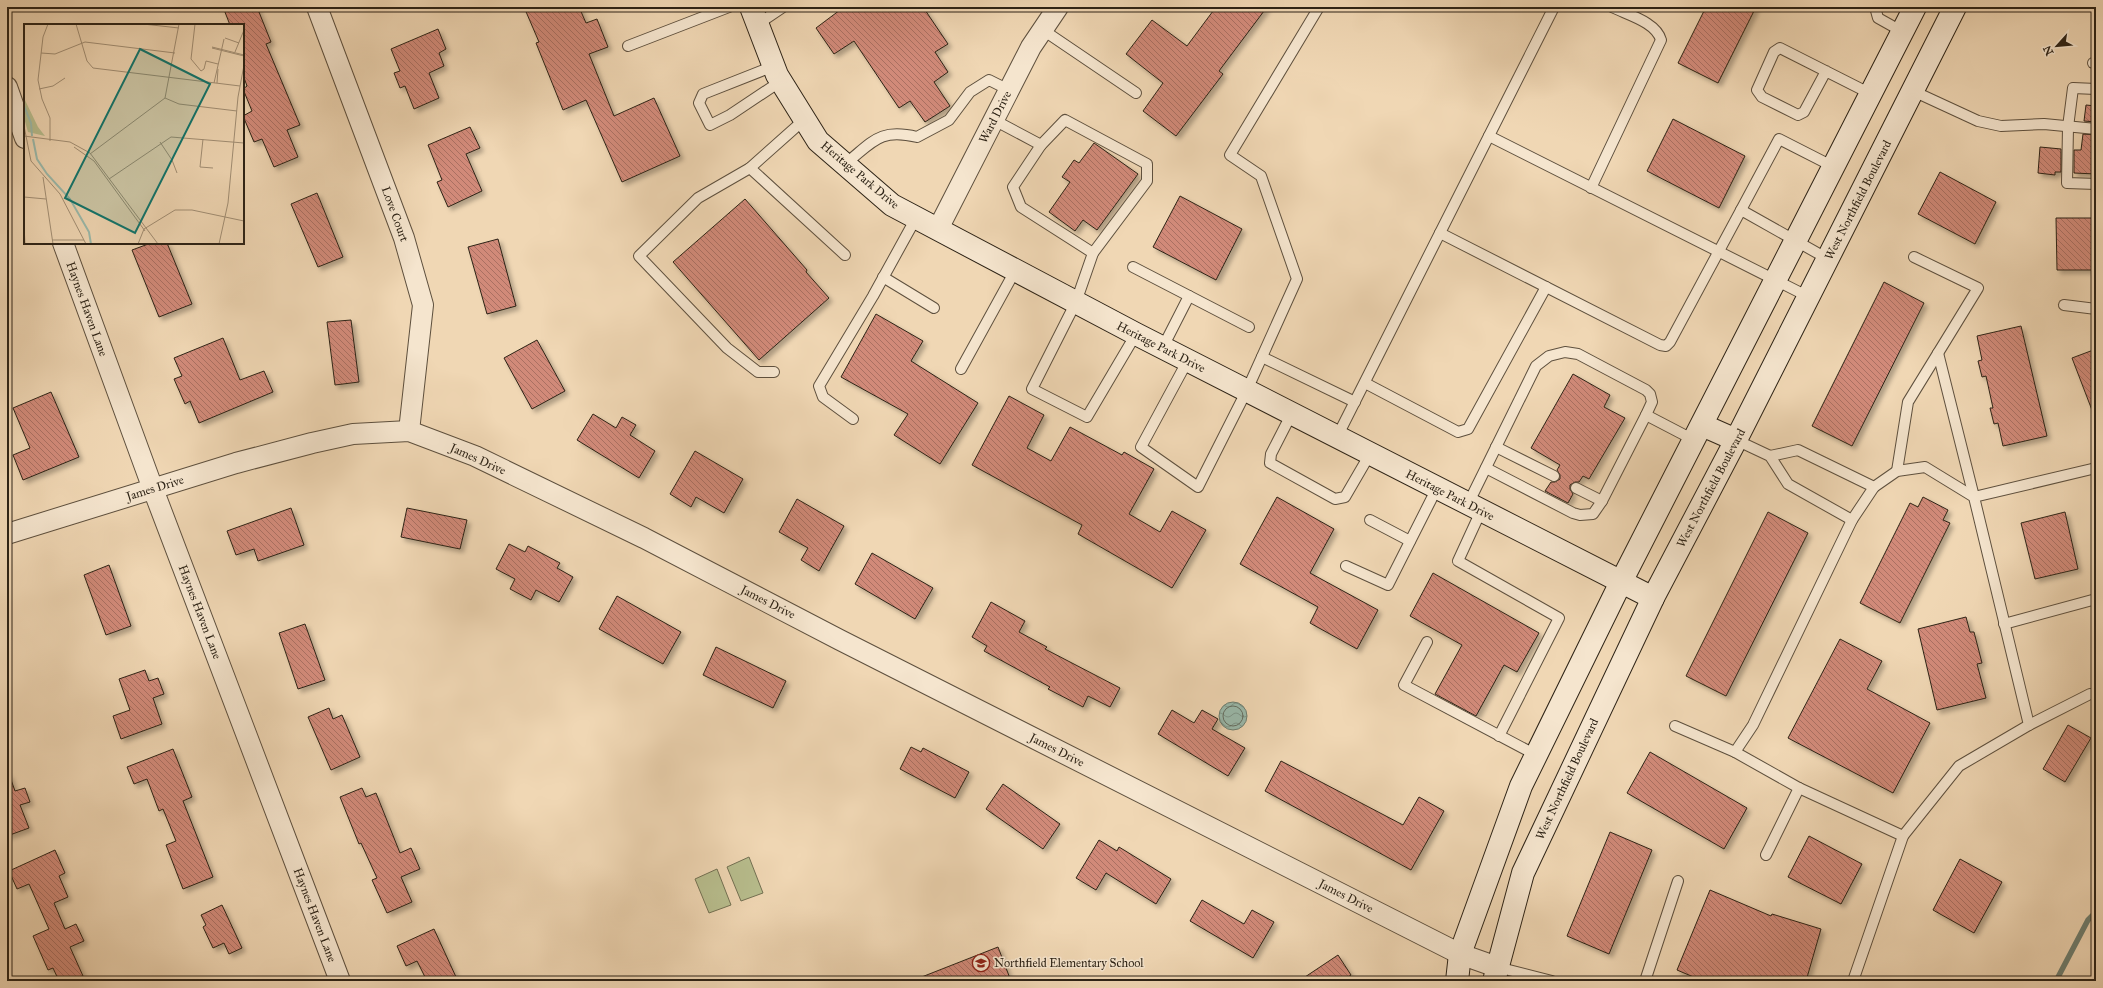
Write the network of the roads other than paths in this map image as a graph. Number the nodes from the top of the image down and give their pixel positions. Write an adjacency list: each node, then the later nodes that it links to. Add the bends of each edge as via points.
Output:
1 (316, 7): 71 (street, Love Court, via 404,238 423,305)
2 (729, 7): 14 (lane)
3 (783, 7): 11 (lane)
4 (1058, 7): 12 (street, Ward Drive)
5 (1319, 7): 61 (lane, via 1230,155 1261,176 1297,279)
6 (1554, 7): 28 (lane)
7 (1612, 7): 34 (lane, via 1652,26 1659,33 1661,40)
8 (1875, 7): 13 (lane, via 1878,18)
9 (1915, 7): 13 (main road)
10 (1955, 7): 20 (main road, West Northfield Boulevard)
11 (754, 16): 16 (main road, Heritage Park Drive)
12 (1043, 30): 19 (street, Ward Drive, via 1031,47); 21 (lane)
13 (1903, 32): 22 (main road)
14 (628, 46)
15 (1826, 71): 15 (lane, via 1780,48 1774,52 1757,90 1762,96 1798,115 1804,112); 22 (lane)
16 (777, 73): 16 (lane, via 730,115 710,125 699,103 703,94); 23 (main road, Heritage Park Drive)
17 (7, 87): 27 (street)
18 (2096, 89): 25 (lane, via 2073,88)
19 (1009, 90): 24 (street, Ward Drive); 30 (lane, via 989,80 970,92 949,120 917,137 901,133 882,135)
20 (1913, 91): 25 (lane, via 1978,121 2001,126 2044,124); 45 (main road, West Northfield Boulevard)
21 (1136, 93)
22 (1871, 94): 31 (main road)
23 (805, 119): 30 (main road, Heritage Park Drive, via 818,141); 32 (lane)
24 (994, 120): 29 (lane); 37 (street, Ward Drive)
25 (2068, 127): 26 (lane); 33 (lane, via 2067,183)
26 (2096, 129)
27 (24, 135)
28 (1489, 136): 34 (lane); 38 (lane)
29 (1041, 145): 42 (lane, via 1013,187 1021,207); 42 (lane, via 1065,120 1147,164 1147,181)
30 (845, 164): 36 (main road, Heritage Park Drive, via 892,205)
31 (1834, 166): 35 (lane, via 1779,139); 39 (main road)
32 (750, 168): 43 (lane); 64 (lane, via 698,198 639,256 727,348 758,372)
33 (2096, 184)
34 (1591, 188): 41 (lane)
35 (1741, 210): 39 (lane); 41 (lane)
36 (916, 218): 37 (main road, Heritage Park Drive); 48 (lane)
37 (938, 230): 47 (main road, Heritage Park Drive)
38 (1440, 233): 50 (lane); 65 (lane)
39 (1796, 241): 45 (lane); 49 (main road)
40 (63, 244): 85 (street, Haynes Haven Lane)
41 (1718, 251): 49 (lane); 50 (lane, via 1666,346)
42 (1093, 253): 53 (lane)
43 (845, 255)
44 (1914, 257): 60 (lane, via 1978,288)
45 (1828, 258): 52 (main road, West Northfield Boulevard)
46 (1133, 267): 51 (lane)
47 (1015, 271): 53 (main road, Heritage Park Drive); 63 (lane)
48 (883, 277): 55 (lane); 70 (lane, via 819,386 823,397)
49 (1776, 280): 52 (lane); 72 (main road)
50 (1546, 287): 65 (lane, via 1468,429 1458,432)
51 (1189, 296): 57 (lane); 59 (lane)
52 (1809, 297): 74 (main road, West Northfield Boulevard)
53 (1076, 302): 58 (main road, Heritage Park Drive); 58 (lane, via 1032,388 1087,417)
54 (2064, 305): 56 (lane)
55 (934, 308)
56 (2096, 309)
57 (1249, 327)
58 (1136, 334): 59 (main road, Heritage Park Drive)
59 (1163, 347): 62 (main road, Heritage Park Drive)
60 (1938, 353): 80 (lane, via 1908,402); 86 (lane)
61 (1262, 357): 66 (lane); 67 (lane)
62 (1188, 360): 66 (main road, Heritage Park Drive); 66 (lane, via 1141,447 1198,487)
63 (961, 369)
64 (774, 372)
65 (1365, 383): 67 (lane)
66 (1247, 390): 68 (main road, Heritage Park Drive)
67 (1355, 402): 73 (lane)
68 (1292, 413): 73 (main road, Heritage Park Drive); 76 (lane, via 1271,454 1270,463 1335,499 1345,497)
69 (1646, 415): 72 (lane); 75 (lane, via 1652,402 1646,390 1578,354 1565,352 1549,356 1536,366); 87 (lane)
70 (853, 419)
71 (409, 431): 85 (street, James Drive, via 353,434 312,443 236,463); 109 (street, James Drive, via 475,456 644,538)
72 (1698, 432): 74 (main road); 94 (main road)
73 (1337, 437): 76 (main road, Heritage Park Drive)
74 (1736, 440): 77 (lane); 95 (main road, West Northfield Boulevard)
75 (1496, 447): 78 (lane); 81 (lane)
76 (1370, 454): 83 (main road, Heritage Park Drive)
77 (1770, 456): 82 (lane, via 1798,450); 90 (lane, via 1788,484)
78 (1486, 468): 87 (lane, via 1580,515 1593,514); 88 (lane)
79 (2096, 468): 86 (lane)
80 (1897, 471): 82 (lane); 86 (lane, via 1925,467)
81 (1554, 476)
82 (1874, 487): 90 (lane)
83 (1437, 488): 88 (main road, Heritage Park Drive); 92 (lane)
84 (1576, 488): 87 (lane)
85 (154, 489): 91 (street, James Drive); 111 (street, Haynes Haven Lane)
86 (1974, 497): 97 (lane)
87 (1602, 501)
88 (1475, 507): 94 (main road, Heritage Park Drive); 102 (lane, via 1458,561 1559,618)
89 (1370, 520): 92 (lane)
90 (1852, 520): 103 (lane, via 1753,725)
91 (7, 534)
92 (1410, 541): 93 (lane, via 1388,585)
93 (1346, 566)
94 (1621, 582): 95 (main road, Heritage Park Drive); 104 (main road)
95 (1653, 598): 110 (main road, West Northfield Boulevard, via 1522,873)
96 (2096, 599): 97 (lane)
97 (2004, 624): 100 (lane)
98 (1427, 642): 102 (lane, via 1404,685)
99 (2090, 694): 100 (lane)
100 (2029, 725): 106 (lane, via 1959,766)
101 (1675, 726): 103 (lane)
102 (1499, 736): 104 (lane)
103 (1735, 752): 105 (lane)
104 (1536, 755): 109 (main road, via 1521,786)
105 (1799, 788): 106 (lane); 107 (lane)
106 (1903, 836): 115 (lane)
107 (1766, 855)
108 (1678, 881): 114 (lane)
109 (1460, 954): 110 (street, James Drive); 112 (main road)
110 (1496, 974): 113 (lane)
111 (340, 981)
112 (1457, 981)
113 (1552, 981)
114 (1645, 981)
115 (1853, 981)

